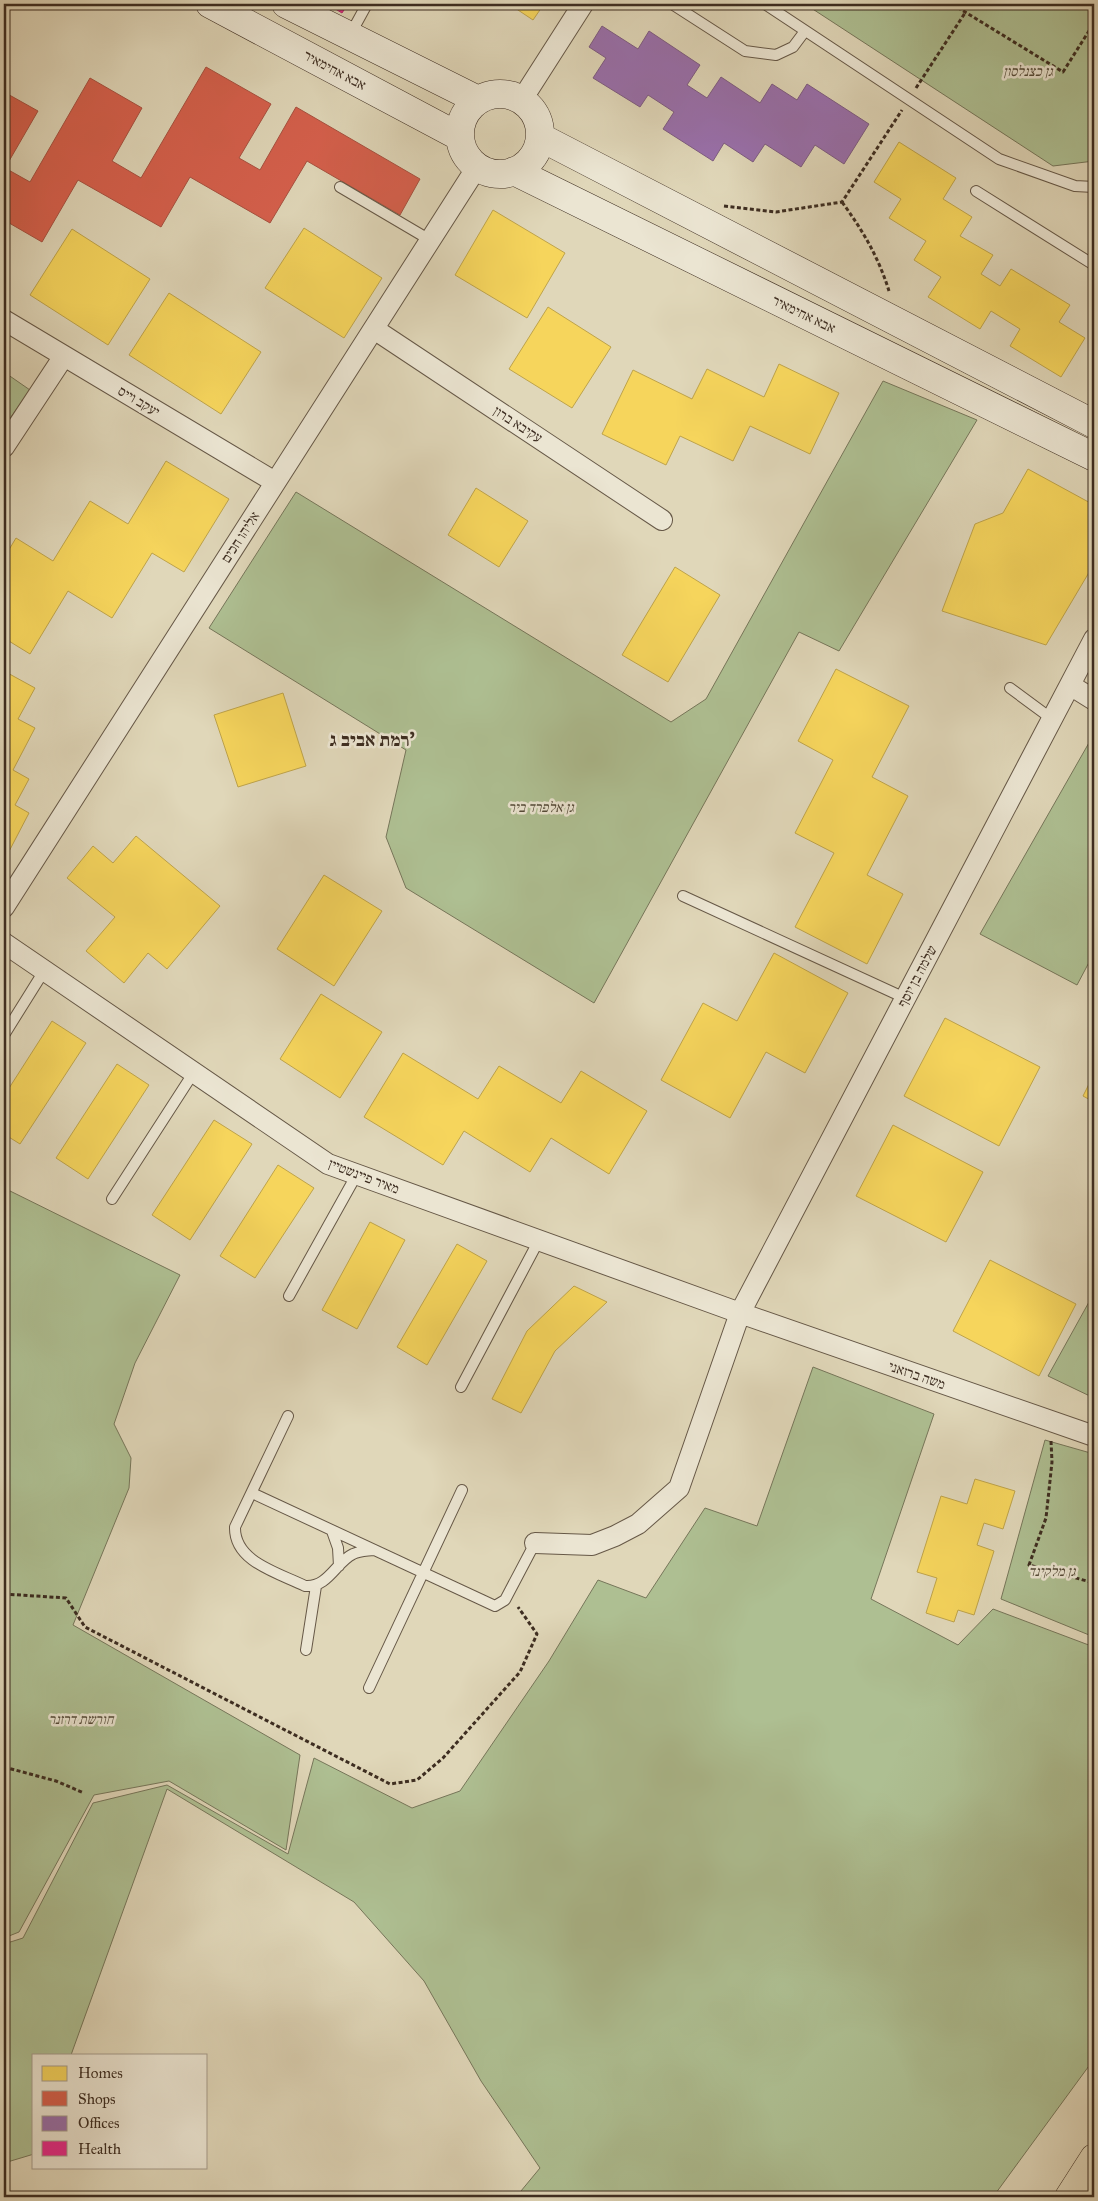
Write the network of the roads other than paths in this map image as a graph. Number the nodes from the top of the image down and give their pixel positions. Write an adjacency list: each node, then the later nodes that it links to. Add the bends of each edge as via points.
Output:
1 (210, 4): 11 (street, אבא אחימאיר)
2 (286, 4): 8 (street)
3 (367, 4): 8 (lane)
4 (583, 4): 10 (street)
5 (672, 4): 7 (lane, via 745,51 776,55 793,47)
6 (765, 4): 7 (lane)
7 (805, 31): 16 (lane, via 999,159 1076,186)
8 (350, 36): 9 (street)
9 (478, 100): 10 (street, via 500,94); 11 (street, via 464,116)
10 (521, 101): 12 (street, via 535,117)
11 (460, 137): 13 (street, via 463,150)
12 (540, 137): 14 (street, via 532,158); 23 (street)
13 (477, 167): 14 (street, via 495,173); 18 (street, אליהו חכים)
14 (514, 171): 25 (street, אבא אחימאיר)
15 (340, 187): 18 (lane)
16 (1094, 187)
17 (976, 190): 19 (lane)
18 (430, 240): 21 (street, אליהו חכים)
19 (1094, 265)
20 (4, 320): 22 (street, יעקב וייס)
21 (374, 329): 26 (street, אליהו חכים); 27 (street, עקיבא ברון)
22 (64, 356): 24 (street); 26 (street, יעקב וייס)
23 (1094, 424)
24 (4, 447)
25 (1094, 457)
26 (275, 482): 34 (street, אליהו חכים)
27 (662, 520)
28 (1094, 639): 29 (street, שלמה בן יוסף)
29 (1070, 686): 31 (street); 32 (street, שלמה בן יוסף)
30 (1010, 688): 32 (lane)
31 (1094, 700)
32 (1052, 719): 37 (street, שלמה בן יוסף)
33 (683, 896): 37 (lane)
34 (4, 907)
35 (4, 943): 36 (street, מאיר פיינשטיין)
36 (44, 971): 38 (lane); 39 (street, מאיר פיינשטיין)
37 (905, 998): 44 (street, שלמה בן יוסף)
38 (4, 1035)
39 (194, 1072): 40 (street, מאיר פיינשטיין, via 328,1164); 41 (lane)
40 (357, 1174): 42 (street, מאיר פיינשטיין); 43 (lane)
41 (112, 1199)
42 (538, 1240): 44 (street, מאיר פיינשטיין); 45 (lane)
43 (289, 1296)
44 (740, 1313): 47 (street, משה ברזאני); 51 (street, שלמה בן יוסף, via 679,1488 638,1524 615,1536 592,1544)
45 (461, 1387)
46 (288, 1416): 49 (lane)
47 (1094, 1436)
48 (462, 1490): 54 (lane)
49 (252, 1492): 50 (lane); 55 (lane, via 236,1527 235,1535 242,1551 256,1562 305,1586)
50 (332, 1531): 52 (lane); 53 (lane, via 338,1548)
51 (534, 1543): 54 (lane, via 500,1604 490,1604)
52 (373, 1550): 53 (lane, via 352,1554); 54 (lane)
53 (339, 1566): 55 (lane)
54 (422, 1573): 57 (lane)
55 (316, 1586): 56 (lane)
56 (306, 1650)
57 (369, 1688)
58 (1094, 2158): 59 (highway)
59 (1069, 2197)

